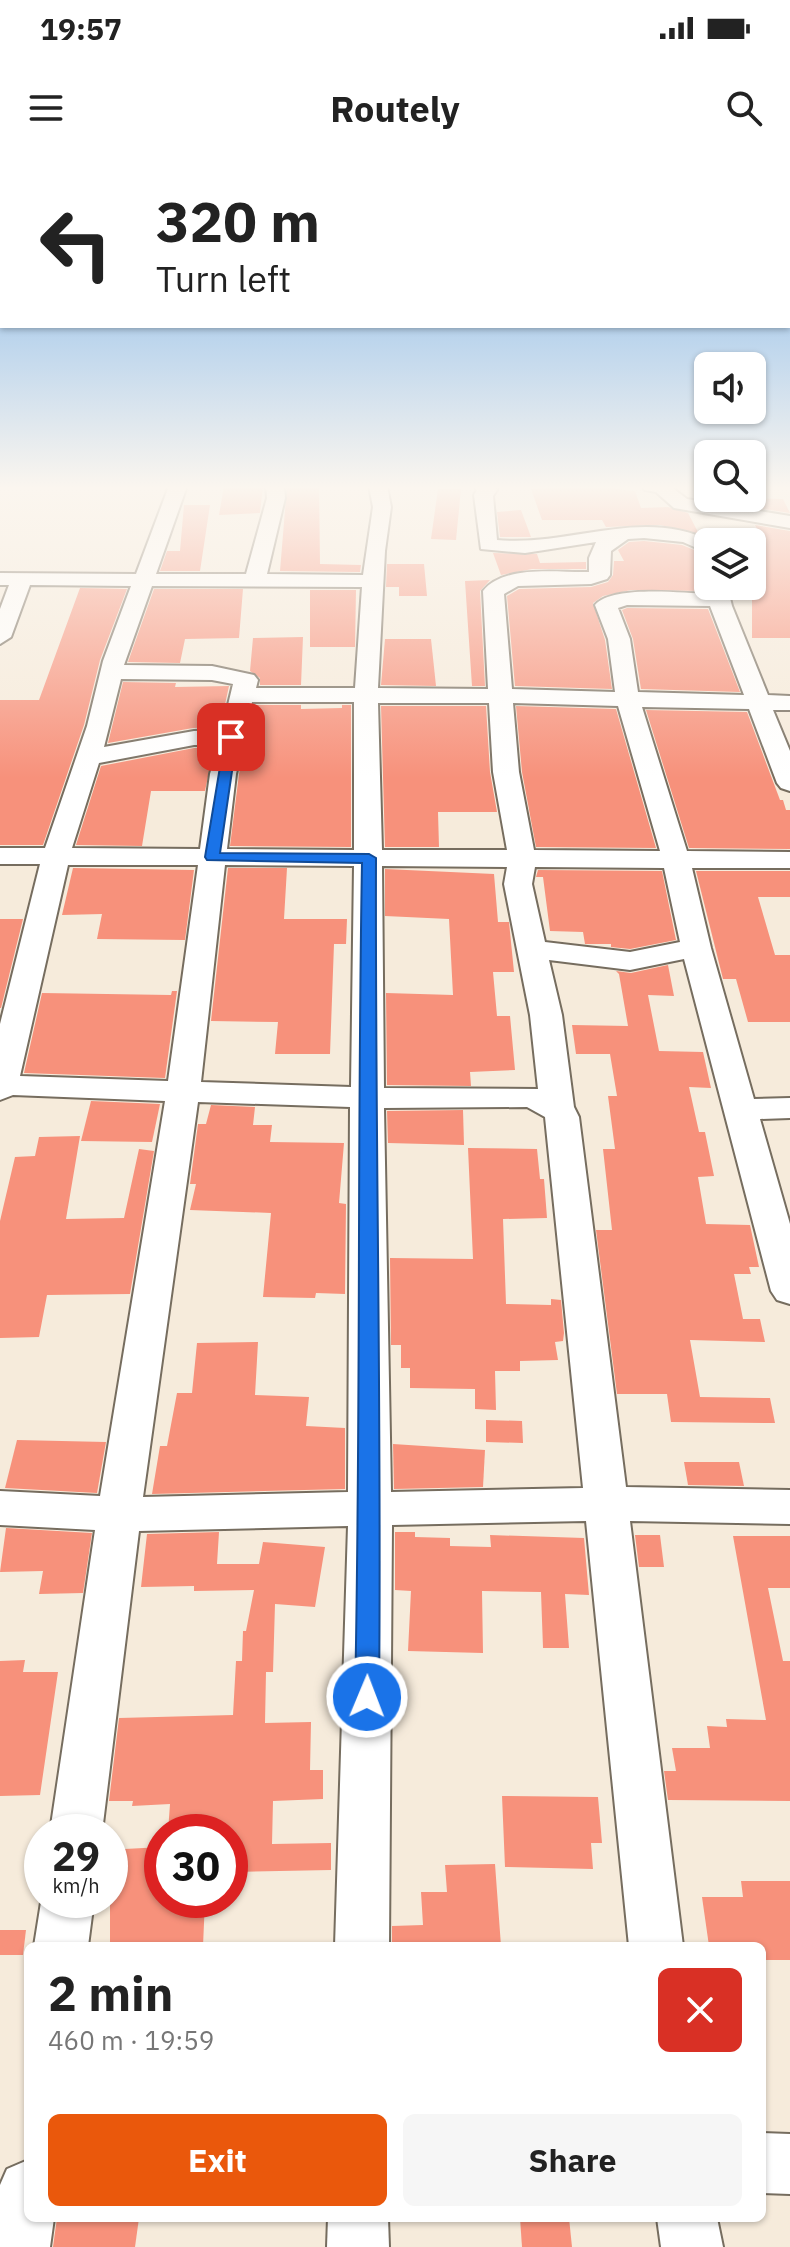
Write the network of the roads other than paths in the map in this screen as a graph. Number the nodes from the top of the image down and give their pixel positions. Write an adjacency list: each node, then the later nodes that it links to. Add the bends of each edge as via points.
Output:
1 (10, 583): 7 (street)
2 (142, 583): 8 (street)
3 (373, 583): 10 (street)
4 (508, 583): 11 (street, via 493,591)
5 (694, 595): 12 (street, via 606,605 619,639)
6 (720, 600): 13 (street)
7 (0, 637)
8 (113, 672): 9 (street, via 233,675 246,680); 16 (street)
9 (241, 695): 10 (street); 15 (street)
10 (366, 695): 11 (street); 21 (street)
11 (498, 696): 12 (street); 23 (street)
12 (628, 701): 13 (street); 22 (street)
13 (757, 703): 14 (street); 17 (street)
14 (790, 703)
15 (231, 737): 16 (street, via 194,738); 20 (street)
16 (88, 758): 19 (street)
17 (790, 783)
18 (0, 856): 19 (street)
19 (56, 856): 20 (street); 27 (street)
20 (212, 857): 21 (street); 28 (street)
21 (369, 858): 23 (street); 29 (street)
22 (676, 859): 23 (street); 24 (street); 25 (street)
23 (522, 860): 26 (street, via 518,884)
24 (790, 860)
25 (696, 948): 26 (street, via 630,961); 32 (street)
26 (532, 949): 30 (street)
27 (0, 1087): 28 (street)
28 (183, 1093): 29 (street); 38 (street)
29 (367, 1098): 30 (street, via 531,1097); 37 (street)
30 (557, 1107): 34 (street)
31 (790, 1108): 32 (street)
32 (742, 1110): 33 (street)
33 (790, 1291)
34 (608, 1504): 35 (street); 37 (street); 43 (street)
35 (790, 1507)
36 (0, 1508): 38 (street)
37 (370, 1511): 38 (street); 42 (street)
38 (119, 1514): 39 (street)
39 (78, 1814)
40 (65, 1918): 41 (street)
41 (62, 1942)
42 (362, 1942)
43 (656, 1942)
44 (766, 2163): 45 (street)
45 (790, 2164)
46 (24, 2174): 47 (street)
47 (0, 2175)
48 (24, 2215): 51 (street)
49 (358, 2222): 52 (street)
50 (688, 2222): 53 (street)
51 (19, 2247)
52 (358, 2247)
53 (692, 2247)

